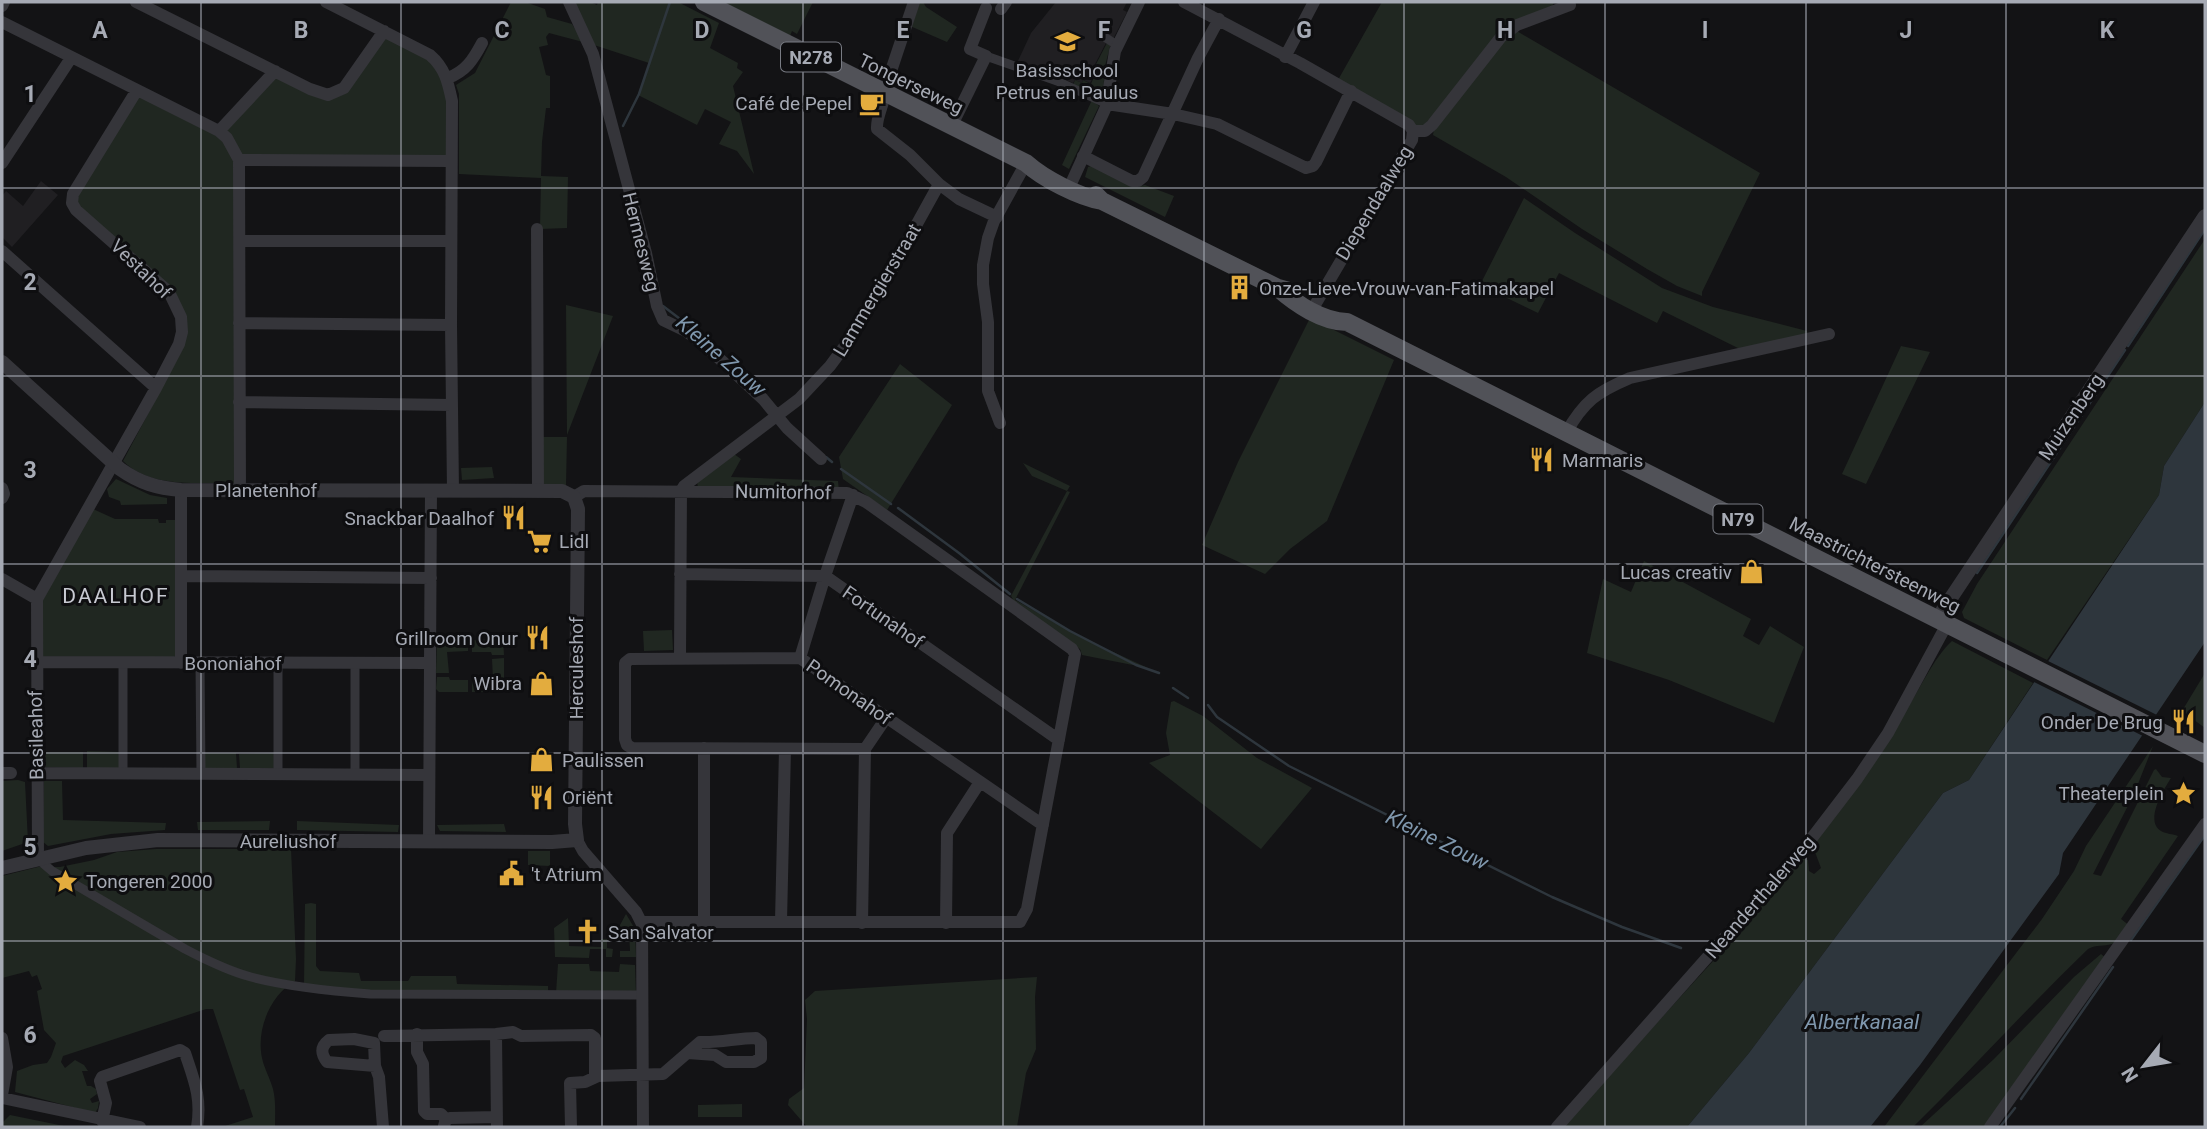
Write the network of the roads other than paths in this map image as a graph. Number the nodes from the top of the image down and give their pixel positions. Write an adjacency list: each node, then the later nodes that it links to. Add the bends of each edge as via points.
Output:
1 (136, 2): 18 (street)
2 (326, 2): 13 (street)
3 (704, 2): 22 (main road, Tongerseweg / N278)
4 (914, 2): 22 (street)
5 (1139, 2): 23 (street, via 1111,41)
6 (1184, 2): 11 (street)
7 (1314, 2): 16 (street)
8 (570, 4): 50 (street, Hermesweg, via 593,54 663,320 709,349)
9 (1570, 5): 27 (street, Diependaalweg, via 1517,25 1501,37 1432,125 1425,131)
10 (986, 8): 15 (street, via 970,50)
11 (1219, 19): 16 (street); 24 (street)
12 (2, 22): 17 (street)
13 (384, 31): 18 (street, via 337,92 319,93); 19 (street, via 430,55)
14 (482, 43): 19 (street, via 472,62)
15 (981, 55): 23 (street, via 1057,80); 25 (street)
16 (1285, 57): 21 (street)
17 (71, 58): 20 (street); 31 (street)
18 (275, 71): 26 (street)
19 (448, 78): 30 (street)
20 (137, 90): 26 (street); 47 (street, Vestahof, via 72,203 161,284 178,310 179,344)
21 (1351, 91): 24 (street, via 1314,166 1306,168 1222,125); 27 (street)
22 (885, 94): 25 (main road, Tongerseweg / N278); 33 (street, via 878,131)
23 (1107, 104): 24 (street); 28 (street)
24 (1173, 114): 28 (street, via 1138,181)
25 (951, 127): 32 (main road, Tongerseweg / N278)
26 (219, 131): 29 (street)
27 (1413, 131): 41 (street, Diependaalweg, via 1412,140)
28 (1083, 156): 34 (street)
29 (239, 160): 30 (street); 38 (street)
30 (452, 161): 39 (street)
31 (2, 163)
32 (1026, 163): 34 (main road, Tongerseweg / N278, via 1038,165); 36 (street)
33 (939, 184): 36 (street); 50 (street, Lammergierstraat, via 850,339 812,386)
34 (1070, 185): 41 (main road, Tongerseweg / N278, via 1092,191 1102,201 1279,288 1297,292)
35 (2205, 216): 71 (street, Muizenberg)
36 (997, 217): 51 (street, via 982,274 988,322 988,391)
37 (537, 229): 60 (street)
38 (240, 241): 39 (street); 42 (street)
39 (451, 241): 43 (street)
40 (2, 251): 47 (street)
41 (1314, 306): 46 (main road, N278)
42 (239, 323): 43 (street); 48 (street)
43 (451, 325): 49 (street)
44 (1829, 334): 52 (street, via 1630,378 1605,389 1578,411)
45 (2, 362): 54 (street, Planetenhof)
46 (1451, 375): 52 (main road, Maastrichtersteenweg / N79)
47 (156, 388): 54 (street, Vestahof)
48 (239, 402): 49 (street); 57 (street)
49 (452, 405): 59 (street)
50 (777, 416): 53 (street, Hermesweg); 61 (street, Lammergierstraat)
51 (1000, 423)
52 (1566, 433): 71 (main road, Maastrichtersteenweg / N79)
53 (821, 459)
54 (114, 463): 56 (street, Planetenhof, via 148,485); 70 (street, Basileahof)
55 (2, 488): 64 (street)
56 (181, 489): 57 (street, Planetenhof); 66 (street)
57 (240, 490): 58 (street, Planetenhof)
58 (431, 491): 59 (street, Planetenhof); 68 (street)
59 (453, 491): 60 (street, Planetenhof)
60 (538, 491): 63 (street, Planetenhof, via 565,491)
61 (681, 491): 62 (street, Numitorhof); 63 (street, Numitorhof, via 584,491); 65 (street)
62 (853, 495): 67 (street); 82 (street, Numitorhof, via 1072,649 1075,658)
63 (574, 497): 96 (street, Herculeshof, via 578,509)
64 (2, 498)
65 (680, 574): 67 (street, Fortunahof); 72 (street)
66 (183, 576): 68 (street); 76 (street)
67 (825, 576): 73 (street); 82 (street, Fortunahof)
68 (431, 578): 80 (street)
69 (2, 579): 70 (street)
70 (37, 599): 74 (street, Basileahof)
71 (1942, 622): 86 (main road, Maastrichtersteenweg / N79); 123 (street, Neanderthalerweg, via 1936,646 1857,779 1805,847)
72 (680, 658): 73 (street, Pomonahof); 83 (street, Pomonahof, via 630,659 625,663 625,738 632,748)
73 (800, 658): 81 (street, Pomonahof)
74 (36, 662): 75 (street, Bononiahof); 87 (street, Basileahof)
75 (123, 663): 76 (street, Bononiahof); 88 (street)
76 (181, 663): 77 (street, Bononiahof)
77 (200, 663): 78 (street, Bononiahof); 89 (street)
78 (278, 663): 79 (street, Bononiahof); 90 (street)
79 (355, 663): 80 (street, Bononiahof); 91 (street)
80 (430, 663): 92 (street)
81 (886, 718): 85 (street); 93 (street, Pomonahof)
82 (1059, 740): 95 (street)
83 (704, 748): 84 (street); 102 (street)
84 (785, 749): 85 (street); 100 (street)
85 (865, 749): 103 (street)
86 (2205, 754)
87 (37, 774): 88 (street); 98 (street, Basileahof)
88 (122, 774): 89 (street)
89 (201, 774): 90 (street)
90 (278, 774): 91 (street)
91 (355, 774): 92 (street)
92 (429, 775): 97 (street)
93 (980, 782): 95 (street, Pomonahof); 104 (street, via 947,833)
94 (2205, 824): 124 (street)
95 (1043, 825): 104 (street, via 1027,909 1020,922)
96 (578, 840): 97 (street, Aureliushof); 101 (street)
97 (429, 841): 98 (street, Aureliushof, via 158,840)
98 (38, 859): 99 (street, Aureliushof); 105 (street, via 185,949 251,977 370,994)
99 (2, 868)
100 (781, 921): 102 (street); 103 (street)
101 (642, 922): 102 (street); 105 (street)
102 (704, 922)
103 (862, 923): 104 (street)
104 (946, 923)
105 (643, 993): 112 (street)
106 (417, 1034): 107 (street); 108 (street); 117 (street, via 424,1111 442,1114)
107 (496, 1034): 113 (street, via 591,1035); 116 (street)
108 (384, 1036)
109 (2, 1038): 114 (street, via 7,1062)
110 (688, 1053): 110 (street, via 715,1055 726,1062 754,1062 761,1058 761,1042 756,1038 700,1042); 112 (street, via 663,1074)
111 (375, 1066): 120 (street)
112 (642, 1075): 113 (street); 122 (street)
113 (595, 1077): 121 (street, via 570,1083)
114 (2, 1096): 115 (street)
115 (102, 1121): 118 (street); 119 (street, via 106,1103 102,1077 180,1050 198,1091)
116 (497, 1122): 117 (street)
117 (445, 1123)
118 (140, 1127)
119 (197, 1127)
120 (383, 1127)
121 (571, 1127)
122 (643, 1127)
123 (1557, 1127)
124 (1990, 1127)

